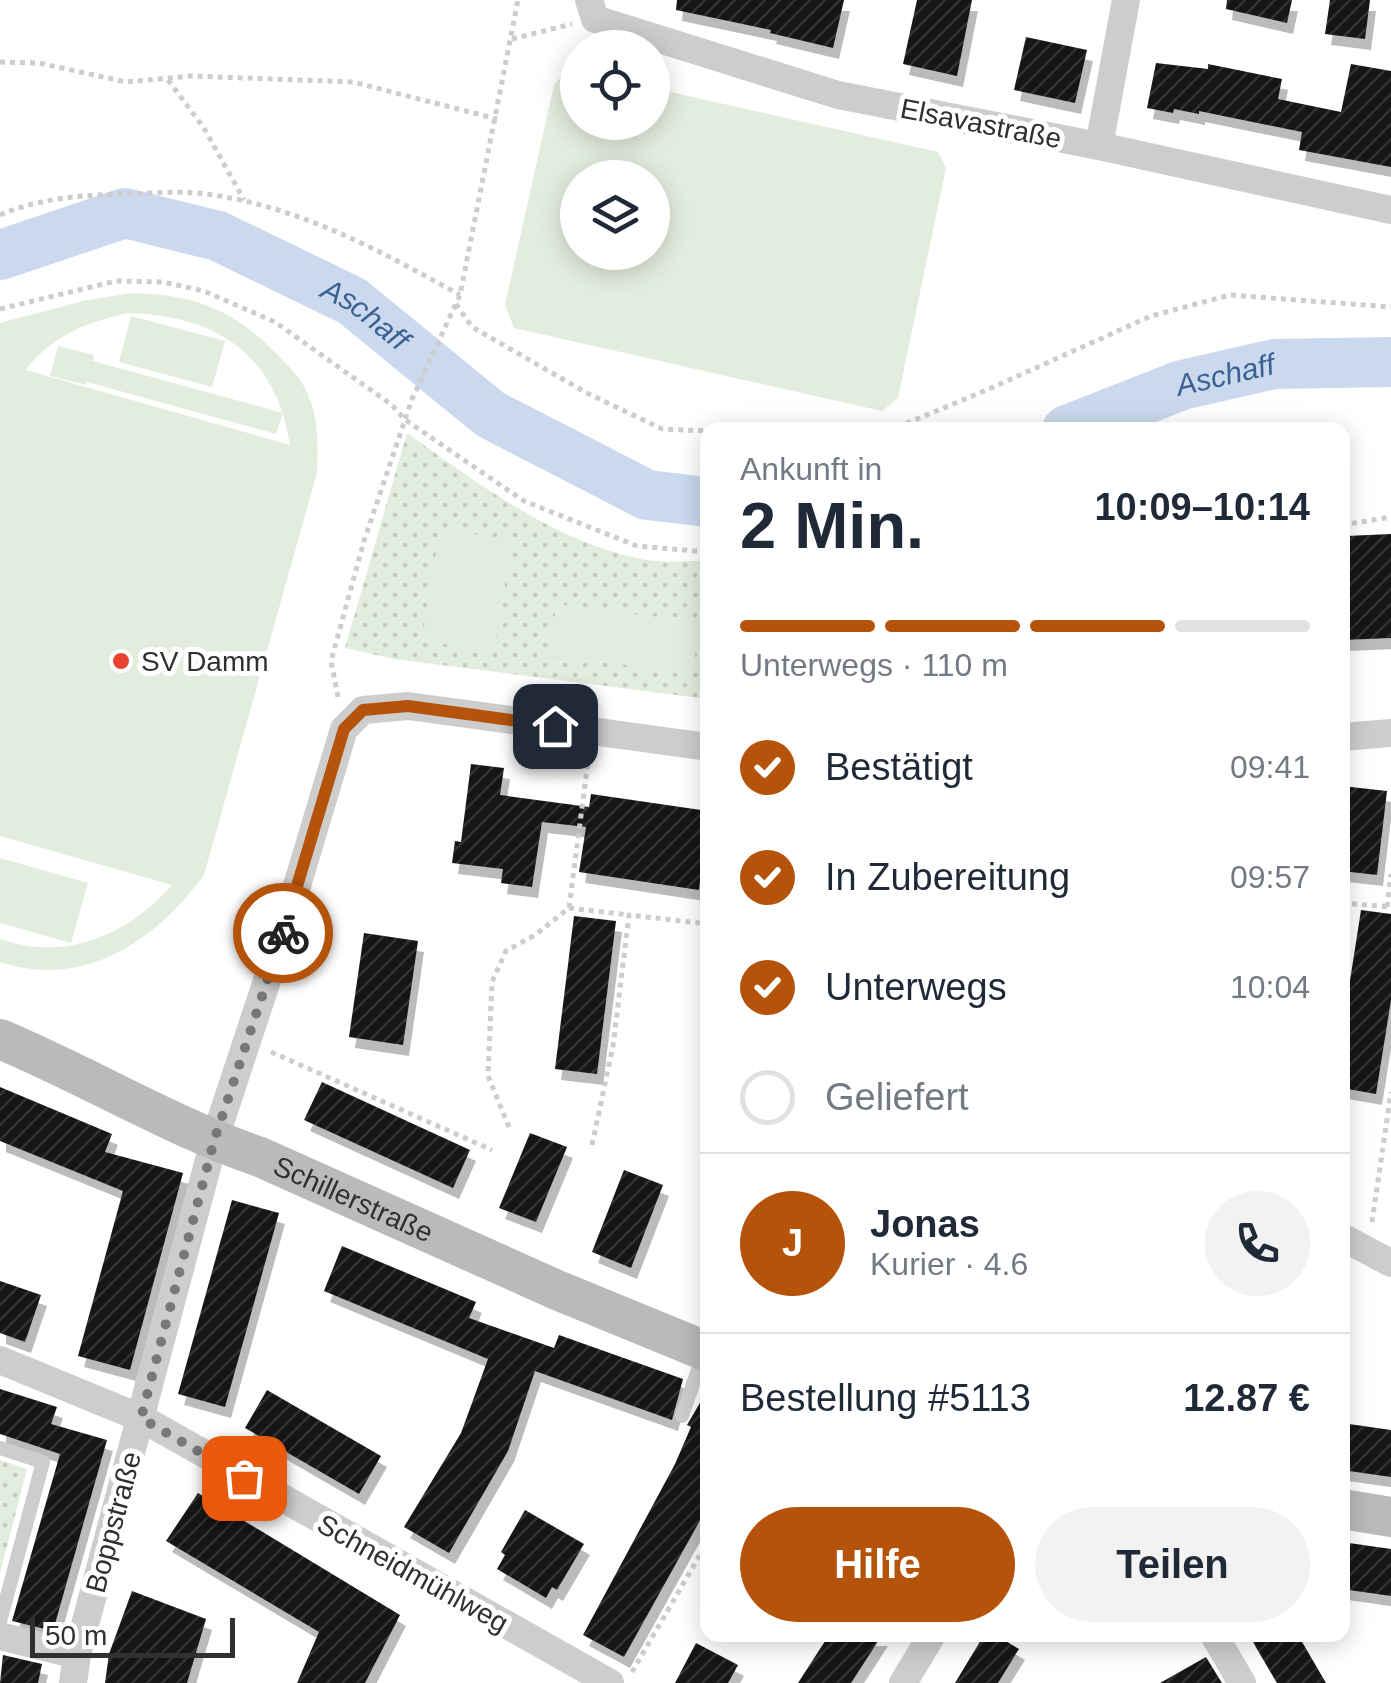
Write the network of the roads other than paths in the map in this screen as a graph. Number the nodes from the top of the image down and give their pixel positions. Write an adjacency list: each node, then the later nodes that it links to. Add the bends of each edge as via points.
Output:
1 (1126, 0): 3 (street)
2 (592, 9): 3 (street, Elsavastraße, via 838,95)
3 (1099, 146): 4 (street, Elsavastraße)
4 (1391, 210)
5 (1391, 733): 6 (street)
6 (1350, 736)
7 (700, 746): 9 (street, Boppstraße, via 408,706 363,710 344,729)
8 (0, 1040): 9 (main road, Schillerstraße)
9 (214, 1141): 12 (main road, Schillerstraße); 16 (street, Boppstraße)
10 (1350, 1242): 11 (street)
11 (1379, 1258)
12 (700, 1349)
13 (0, 1360): 16 (street, Schneidmühlweg)
14 (700, 1367): 15 (lane)
15 (682, 1416)
16 (141, 1418): 24 (street, Boppstraße); 26 (street, Schneidmühlweg)
17 (0, 1448): 20 (lane, via 43,1462)
18 (1350, 1510): 19 (main road)
19 (1391, 1516)
20 (0, 1622)
21 (0, 1636): 24 (street)
22 (928, 1642): 27 (street)
23 (1218, 1642): 28 (street)
24 (77, 1654): 25 (street, Boppstraße)
25 (73, 1683)
26 (610, 1683)
27 (904, 1683)
28 (1242, 1683)

